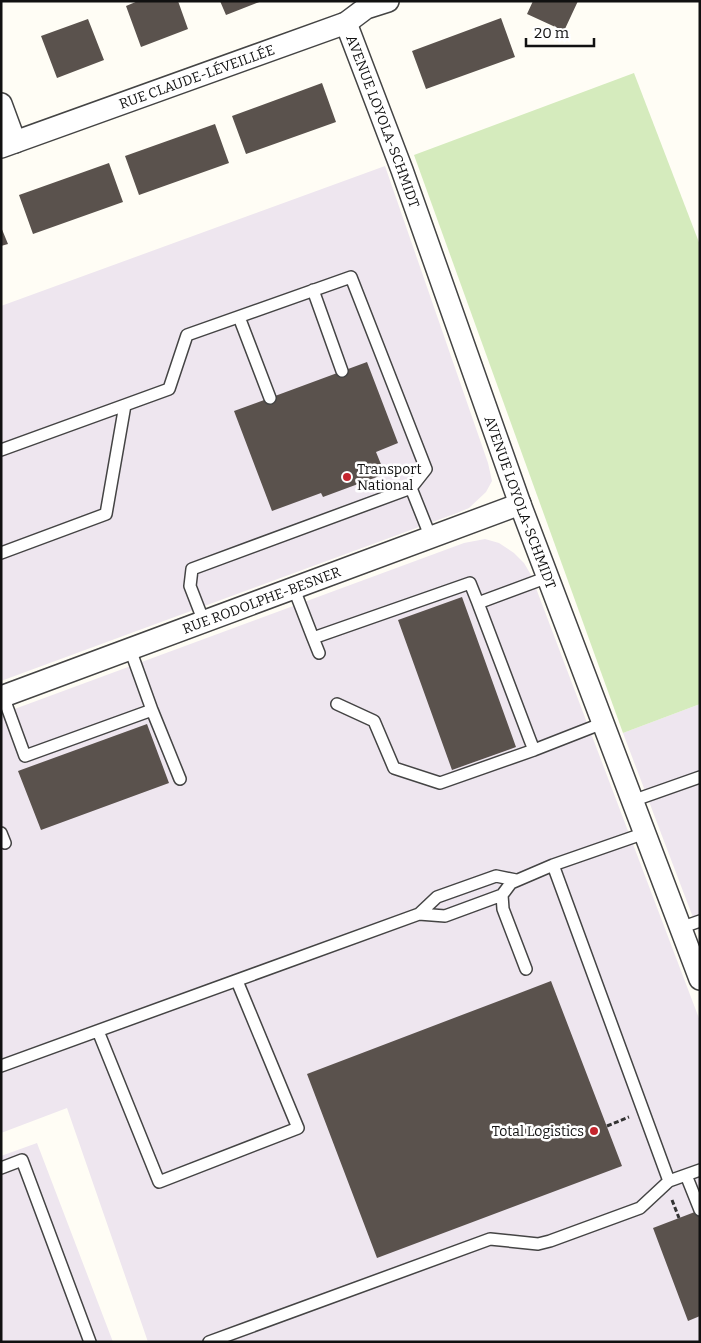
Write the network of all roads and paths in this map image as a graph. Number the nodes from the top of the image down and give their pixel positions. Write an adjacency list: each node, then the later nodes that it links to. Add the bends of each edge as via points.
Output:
1 (388, 1): 2 (street, RUE CLAUDE-LÉVEILLÉE, via 366,8)
2 (346, 23): 4 (street, RUE CLAUDE-LÉVEILLÉE); 12 (street, AVENUE LOYOLA-SCHMIDT, via 402,170)
3 (1, 104): 4 (street)
4 (8, 144)
5 (313, 290): 6 (lane); 7 (lane); 11 (lane, via 351,276 426,469)
6 (239, 317): 8 (lane); 9 (lane, via 187,336 169,389)
7 (342, 371)
8 (270, 398)
9 (125, 405): 10 (lane); 14 (lane, via 106,514)
10 (1, 450)
11 (411, 488): 13 (lane); 18 (lane, via 192,569 190,586)
12 (520, 504): 13 (street, RUE RODOLPHE-BESNER); 15 (street, AVENUE LOYOLA-SCHMIDT)
13 (431, 538): 16 (street, RUE RODOLPHE-BESNER)
14 (1, 553)
15 (548, 577): 17 (lane); 25 (street, AVENUE LOYOLA-SCHMIDT)
16 (294, 589): 18 (street, RUE RODOLPHE-BESNER); 19 (lane)
17 (478, 603): 19 (lane, via 470,583); 26 (lane)
18 (204, 622): 20 (street, RUE RODOLPHE-BESNER)
19 (313, 638): 21 (lane)
20 (130, 649): 22 (street, RUE RODOLPHE-BESNER); 24 (lane)
21 (319, 654)
22 (2, 697): 24 (lane, via 25,756)
23 (337, 704): 26 (lane, via 374,721 394,768 440,783)
24 (152, 710): 28 (lane)
25 (603, 724): 26 (lane); 29 (street, AVENUE LOYOLA-SCHMIDT)
26 (534, 750)
27 (700, 777): 29 (lane)
28 (180, 779)
29 (632, 801): 30 (street, AVENUE LOYOLA-SCHMIDT)
30 (645, 833): 31 (lane); 35 (street, AVENUE LOYOLA-SCHMIDT)
31 (553, 865): 32 (lane); 46 (lane)
32 (516, 880): 33 (lane); 34 (lane, via 496,876 437,897)
33 (502, 895): 34 (lane, via 445,916); 36 (lane, via 503,909)
34 (419, 914): 38 (lane)
35 (690, 924): 37 (street, AVENUE LOYOLA-SCHMIDT)
36 (526, 969)
37 (700, 979)
38 (237, 981): 39 (lane); 39 (lane, via 298,1128 159,1182)
39 (98, 1031): 40 (lane)
40 (1, 1066)
41 (631, 1116): 42 (path)
42 (606, 1126)
43 (1, 1168): 48 (lane, via 22,1160)
44 (700, 1170): 45 (lane)
45 (686, 1175): 46 (lane); 47 (lane)
46 (669, 1181): 49 (lane, via 640,1208 550,1240 538,1244 490,1239)
47 (700, 1210)
48 (90, 1342)
49 (209, 1342)

